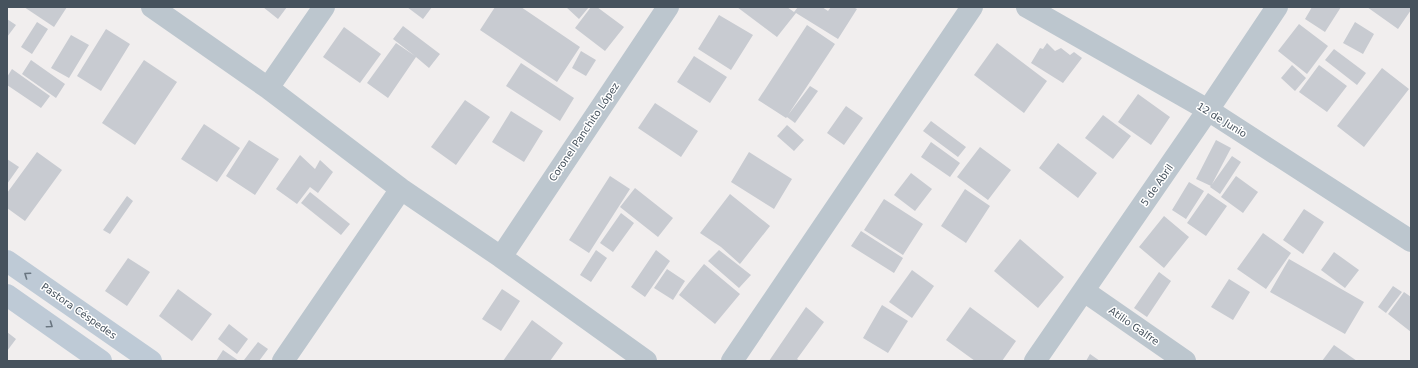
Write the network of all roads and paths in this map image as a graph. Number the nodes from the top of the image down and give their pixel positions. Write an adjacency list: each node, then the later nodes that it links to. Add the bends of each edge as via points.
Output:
1 (152, 7): 7 (street)
2 (324, 7): 7 (street)
3 (668, 7): 11 (street, Coronel Panchito López)
4 (972, 7): 19 (street)
5 (1027, 7): 8 (street, 12 de Junio)
6 (1277, 7): 8 (street, 5 de Abril)
7 (268, 88): 9 (street)
8 (1208, 110): 10 (street, 12 de Junio); 13 (street, 5 de Abril)
9 (401, 189): 11 (street); 17 (street)
10 (1411, 241)
11 (501, 257): 18 (street)
12 (8, 263): 16 (main road, Pastora Céspedes, one-way to 12)
13 (1084, 291): 20 (street, 5 de Abril); 21 (street, Atilio Galfre)
14 (7, 295): 15 (main road, one-way to 15)
15 (101, 361)
16 (151, 361)
17 (282, 361)
18 (646, 361)
19 (732, 361)
20 (1035, 361)
21 (1185, 361)

